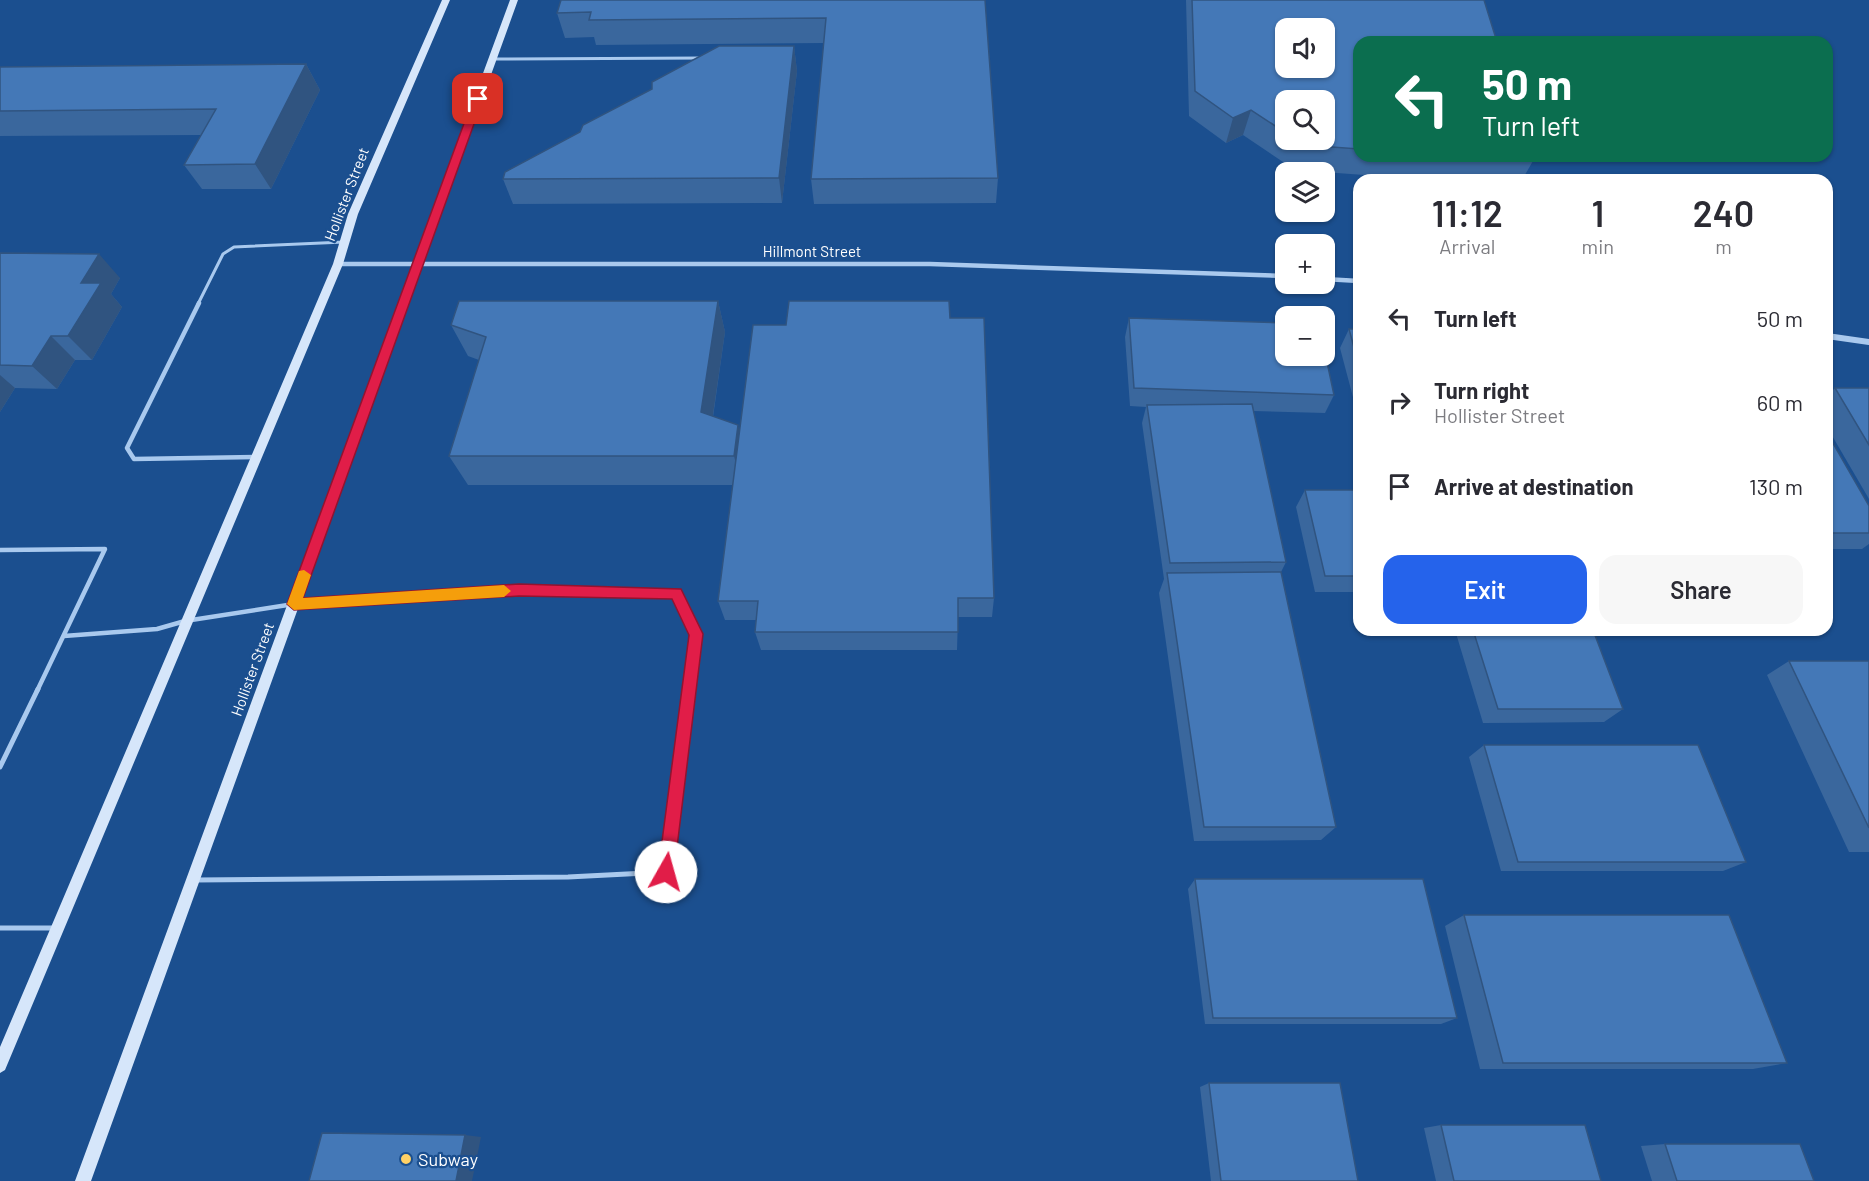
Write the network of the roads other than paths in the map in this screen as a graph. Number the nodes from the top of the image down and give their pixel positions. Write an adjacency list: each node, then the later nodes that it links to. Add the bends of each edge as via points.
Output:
1 (446, 0): 5 (main road, Hollister Street)
2 (514, 0): 3 (main road, Hollister Street)
3 (493, 58): 4 (lane); 6 (main road, Hollister Street)
4 (713, 58)
5 (344, 242): 7 (main road, Hollister Street); 13 (lane, via 234,247 223,254 127,448 134,459)
6 (418, 263): 7 (street, Hillmont Street); 8 (street, Hillmont Street, via 957,263); 15 (main road, Hollister Street)
7 (338, 264): 13 (main road, Hollister Street)
8 (1275, 275)
9 (1335, 280): 10 (street)
10 (1353, 281)
11 (1833, 337): 12 (street)
12 (1869, 342)
13 (255, 457): 16 (main road, Hollister Street)
14 (0, 550): 17 (lane, via 105,549)
15 (294, 604): 16 (lane); 19 (main road, Hollister Street); 19 (lane, via 519,590 676,593 696,634 666,872 568,877)
16 (185, 621): 17 (lane, via 157,629); 20 (main road, Hollister Street)
17 (64, 636): 18 (lane)
18 (0, 767)
19 (193, 880): 23 (main road, Hollister Street)
20 (58, 927): 21 (lane); 22 (main road, Hollister Street)
21 (0, 928)
22 (0, 1065)
23 (83, 1181)

